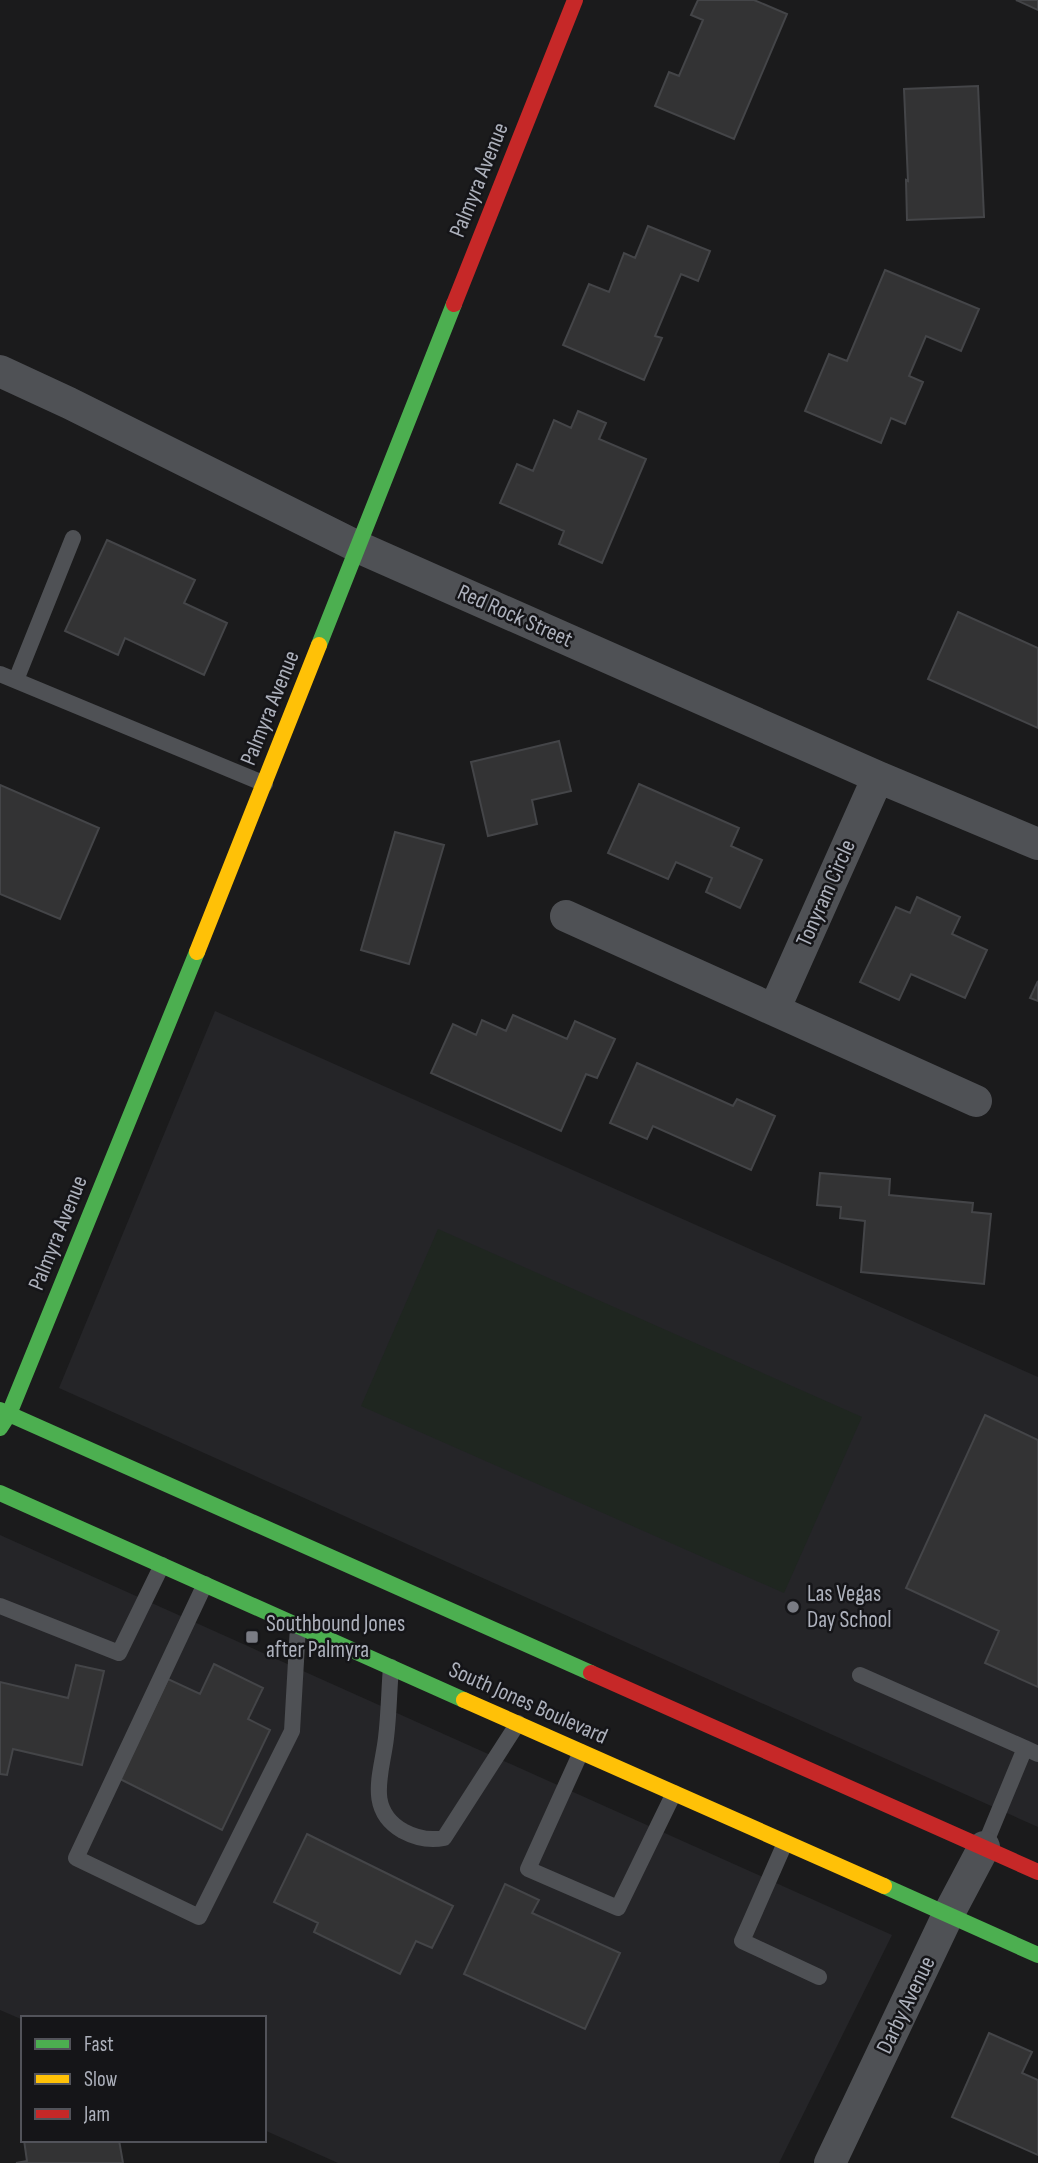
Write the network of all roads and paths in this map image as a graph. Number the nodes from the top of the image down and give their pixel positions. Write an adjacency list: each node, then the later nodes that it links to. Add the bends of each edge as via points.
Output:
1 (575, 0): 4 (main road, Palmyra Avenue)
2 (0, 371): 4 (street, Red Rock Street)
3 (73, 538): 6 (lane)
4 (358, 547): 7 (street, Red Rock Street); 8 (main road, Palmyra Avenue)
5 (0, 674): 6 (lane)
6 (16, 680): 8 (lane)
7 (878, 776): 9 (street, Red Rock Street); 11 (street, Tonyram Circle)
8 (265, 784): 13 (main road, Palmyra Avenue)
9 (1038, 844)
10 (566, 916): 11 (street)
11 (774, 1010): 12 (street)
12 (976, 1101)
13 (3, 1418): 26 (main road)
14 (0, 1493): 15 (main road, South Jones Boulevard)
15 (162, 1565): 16 (main road, South Jones Boulevard); 17 (lane, via 119,1653)
16 (205, 1584): 18 (main road, South Jones Boulevard); 18 (lane, via 75,1858 200,1917 292,1731)
17 (0, 1606)
18 (298, 1626): 19 (main road, South Jones Boulevard)
19 (391, 1667): 21 (main road, South Jones Boulevard); 21 (lane, via 377,1787 384,1816 414,1837 444,1838)
20 (860, 1675): 22 (lane)
21 (518, 1723): 23 (main road, South Jones Boulevard)
22 (1032, 1751): 26 (lane)
23 (581, 1752): 24 (main road, South Jones Boulevard); 24 (lane, via 528,1869 618,1908)
24 (674, 1793): 25 (main road, South Jones Boulevard)
25 (785, 1843): 28 (main road, South Jones Boulevard); 30 (lane, via 742,1941)
26 (984, 1847): 27 (main road); 28 (street, Darby Avenue)
27 (1038, 1872)
28 (948, 1916): 29 (main road, South Jones Boulevard); 31 (street, Darby Avenue)
29 (1038, 1955)
30 (819, 1978)
31 (830, 2163)

